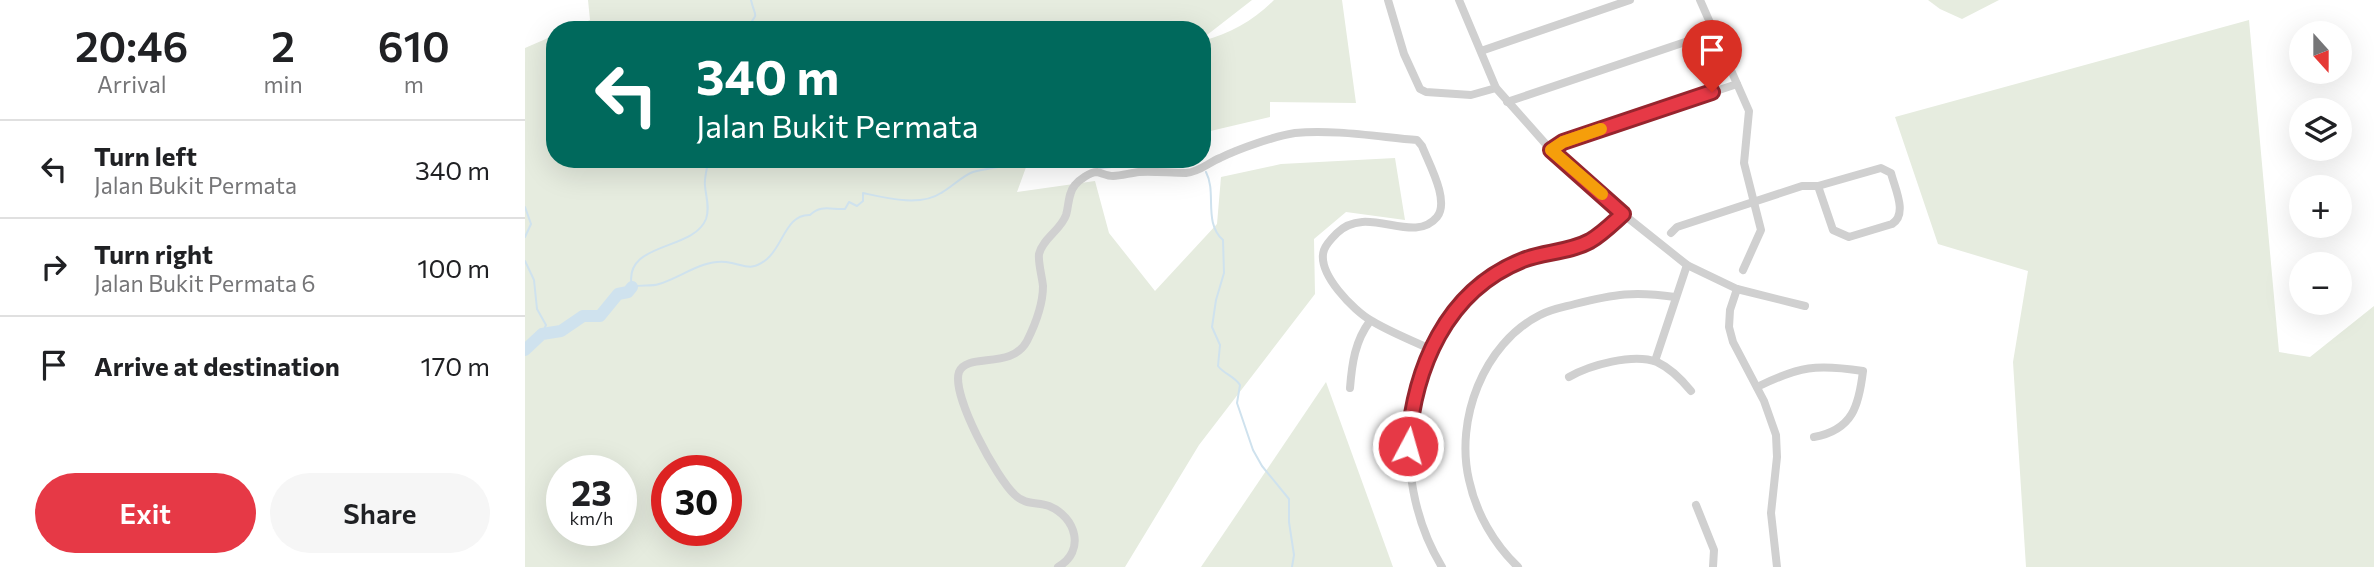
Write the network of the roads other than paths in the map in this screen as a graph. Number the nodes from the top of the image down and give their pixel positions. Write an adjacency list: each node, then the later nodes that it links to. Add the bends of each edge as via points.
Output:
1 (1388, 0): 8 (street, via 1420,89 1471,96)
2 (1630, 0): 6 (street)
3 (1700, 0): 5 (street)
4 (1461, 1): 6 (street)
5 (1715, 32): 7 (street); 9 (street)
6 (1481, 51): 8 (street)
7 (1737, 83): 10 (street); 14 (street, via 1749,111 1744,163)
8 (1496, 88): 9 (street)
9 (1507, 102): 10 (street)
10 (1551, 150): 15 (street)
11 (1211, 163): 22 (street, via 1291,134 1417,141 1442,197 1436,218 1411,227 1359,220 1345,225 1324,249 1322,264 1327,276)
12 (1202, 168): 31 (street, via 1114,176 1096,172 1079,180 1065,217 1039,255 1043,289 1025,345 1004,359 970,362 962,368 958,383 976,436 1008,489 1018,499 1049,506 1068,522 1076,543 1070,559)
13 (1818, 186): 13 (street, via 1833,230 1849,237 1892,224 1901,213 1887,169); 14 (street, via 1802,186)
14 (1755, 202): 16 (street, via 1677,227); 18 (street, via 1761,230)
15 (1623, 214): 17 (street); 23 (street, via 1589,242 1525,259 1494,274 1460,306)
16 (1671, 233)
17 (1687, 265): 19 (street); 20 (street)
18 (1743, 270)
19 (1737, 289): 21 (street); 26 (street, via 1729,327)
20 (1675, 297): 24 (street); 33 (street, via 1614,294 1541,314 1504,342 1484,372 1469,419 1469,481 1482,518)
21 (1805, 306)
22 (1370, 321): 23 (street); 27 (street, via 1360,334)
23 (1430, 349): 32 (street, via 1414,395 1408,446 1419,517)
24 (1655, 361): 25 (street, via 1608,362); 28 (street)
25 (1569, 377)
26 (1757, 387): 29 (street, via 1805,367 1863,370 1858,407 1833,432); 35 (street, via 1776,435 1771,513)
27 (1350, 388)
28 (1691, 391)
29 (1815, 437)
30 (1696, 505): 34 (street, via 1714,550)
31 (1058, 567)
32 (1442, 567)
33 (1518, 567)
34 (1713, 567)
35 (1777, 567)

